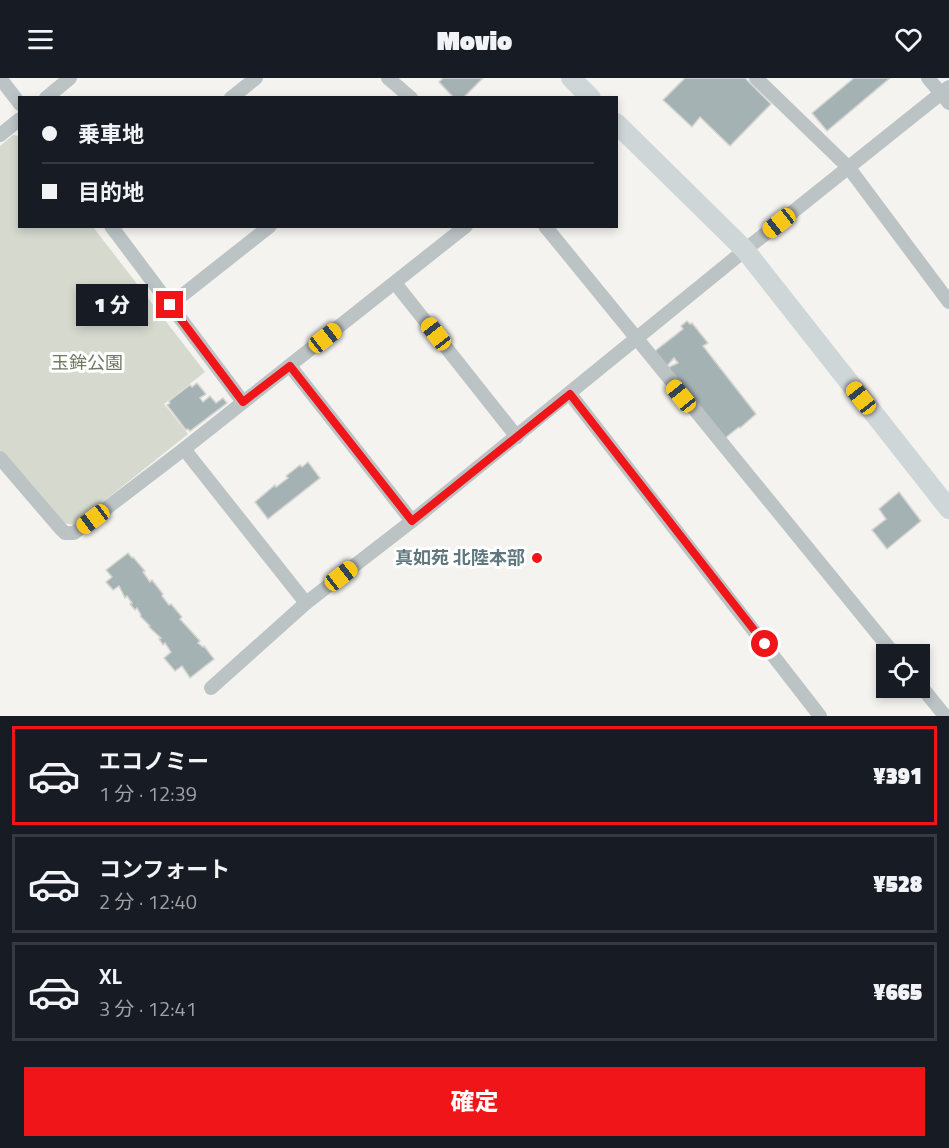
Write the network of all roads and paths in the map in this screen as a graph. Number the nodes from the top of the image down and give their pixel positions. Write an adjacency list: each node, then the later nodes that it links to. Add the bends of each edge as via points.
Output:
1 (0, 78): 13 (street)
2 (70, 78): 9 (street)
3 (256, 78): 10 (street)
4 (388, 78): 11 (street)
5 (571, 78): 12 (street)
6 (756, 78): 17 (street)
7 (927, 78): 8 (street)
8 (947, 95): 17 (street)
9 (48, 96)
10 (234, 96)
11 (409, 96)
12 (589, 96)
13 (18, 101)
14 (18, 121): 16 (street)
15 (618, 125): 22 (street)
16 (0, 135)
17 (849, 168): 22 (street); 24 (street)
18 (112, 228): 25 (street)
19 (267, 228): 25 (street)
20 (464, 228): 23 (street)
21 (547, 228): 26 (street)
22 (744, 250): 26 (street); 33 (street)
23 (395, 283): 27 (street); 30 (street)
24 (949, 302)
25 (170, 305): 29 (street)
26 (636, 340): 28 (street); 36 (street)
27 (290, 366): 29 (street); 34 (street)
28 (570, 394): 30 (street); 39 (street)
29 (243, 402): 31 (street)
30 (517, 437): 34 (street)
31 (184, 449): 32 (street, via 74,533 65,533 60,528); 35 (street)
32 (0, 458)
33 (949, 509)
34 (412, 521): 35 (street)
35 (306, 603): 37 (street)
36 (886, 644)
37 (211, 688)
38 (930, 697): 40 (street)
39 (820, 716)
40 (945, 716)

